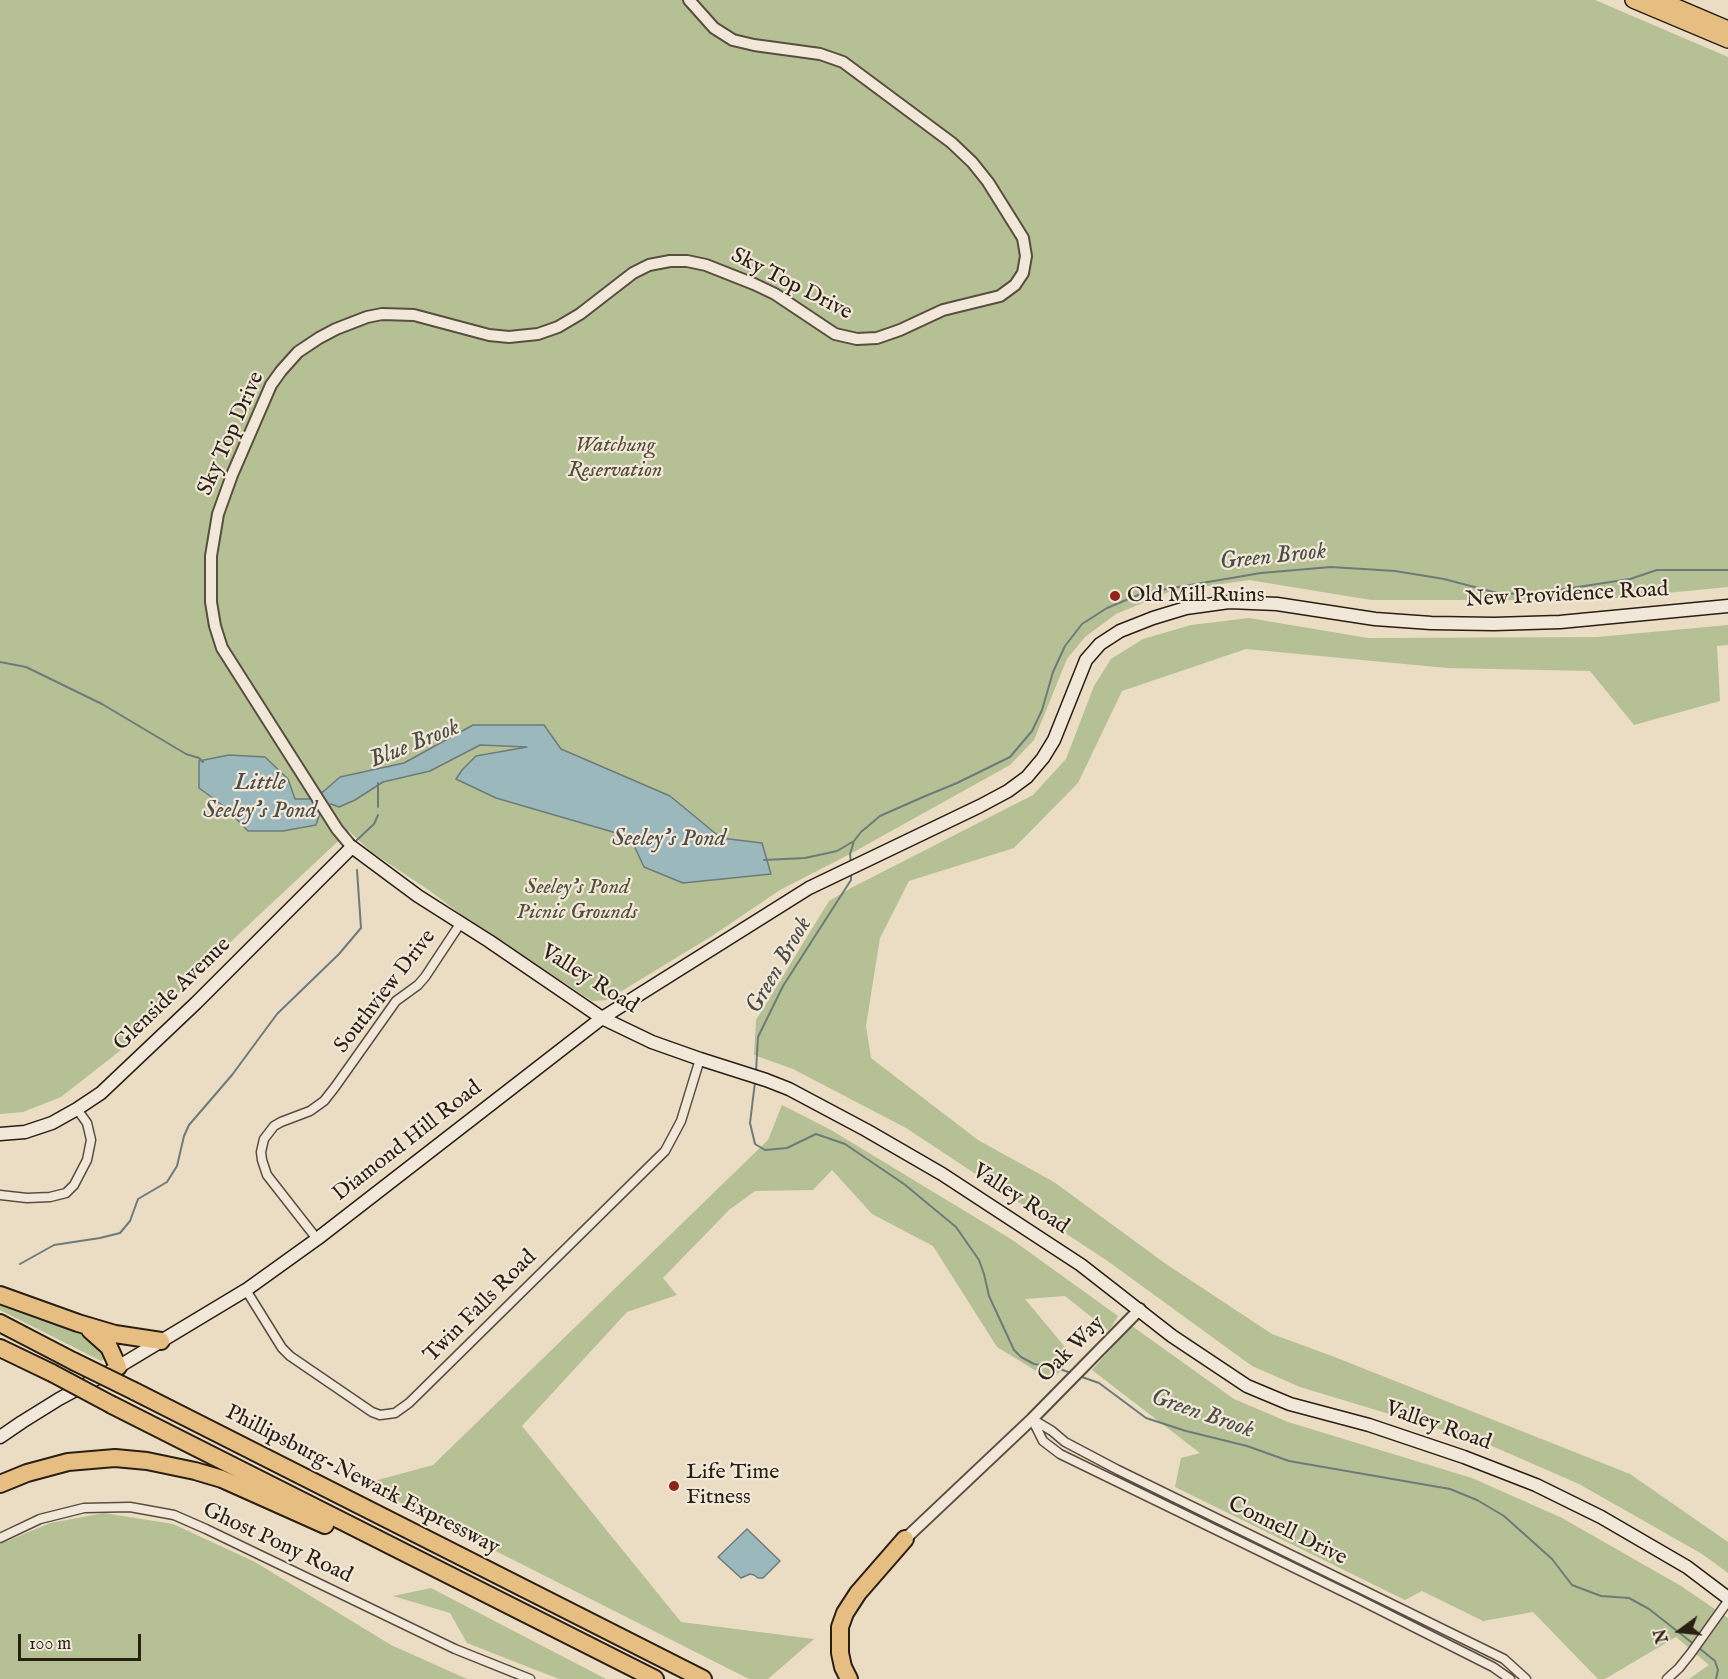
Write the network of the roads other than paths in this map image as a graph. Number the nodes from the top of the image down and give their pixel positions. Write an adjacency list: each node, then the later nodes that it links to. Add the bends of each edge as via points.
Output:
1 (689, 0): 7 (street, Sky Top Drive, via 714,28 733,40 820,54 843,63 952,143 988,182 1023,238 1023,273 1000,296 944,310 877,338 857,339 836,334 754,284 706,265 670,261 633,273 580,314 538,334 489,335 414,315 382,314 336,329 298,352 271,385 232,475 218,514 210,580 215,626 222,648)
2 (1633, 0): 5 (highway)
3 (1660, 0): 4 (highway)
4 (1728, 29)
5 (1728, 40)
6 (1728, 606): 9 (main road, New Providence Road, via 1560,622 1494,624 1375,619 1277,604 1229,602 1186,608 1120,631 1093,652 1082,669 1054,740 1027,777 980,806)
7 (316, 795): 8 (street, Valley Road)
8 (352, 847): 10 (main road, Valley Road); 13 (main road, Glenside Avenue, via 196,1003 101,1093)
9 (838, 873): 11 (main road, Diamond Hill Road)
10 (460, 924): 11 (main road, Valley Road); 16 (street, Southview Drive, via 425,977 396,1001 324,1101 280,1122 264,1139 261,1152 267,1175)
11 (602, 1018): 12 (main road, Valley Road); 16 (main road, Diamond Hill Road)
12 (700, 1059): 17 (street, Twin Falls Road, via 681,1121 665,1151 395,1413 372,1412 290,1356); 19 (main road, Valley Road, via 789,1089 866,1130 1081,1264)
13 (78, 1109): 14 (main road, Glenside Avenue, via 39,1128); 15 (street, via 91,1140 87,1160 74,1185 66,1193 50,1197)
14 (0, 1134)
15 (0, 1195)
16 (317, 1239): 17 (main road, Diamond Hill Road)
17 (246, 1290): 22 (main road, Diamond Hill Road)
18 (0, 1295): 21 (highway)
19 (1140, 1309): 25 (street, Oak Way); 31 (main road, Valley Road, via 1231,1377 1263,1394 1369,1425 1536,1485 1687,1567)
20 (0, 1323): 34 (highway, Phillipsburg-Newark Expressway, bridge)
21 (78, 1323): 22 (highway); 24 (highway, via 105,1342)
22 (161, 1341): 24 (main road, Diamond Hill Road)
23 (0, 1348): 30 (highway, Phillipsburg-Newark Expressway, bridge)
24 (118, 1367): 26 (main road, Diamond Hill Road)
25 (1032, 1419): 29 (street); 36 (street, Connell Drive, via 1043,1441 1060,1454 1377,1609); 37 (street, Connell Drive, via 1118,1470 1504,1659)
26 (0, 1437)
27 (0, 1484): 30 (highway, via 69,1462 115,1458 147,1461 222,1479 369,1545)
28 (0, 1538): 32 (street, Ghost Pony Road, via 40,1519 84,1508 130,1507 174,1515 455,1649)
29 (905, 1539): 35 (highway, via 844,1613 840,1653)
30 (416, 1558): 33 (highway, Phillipsburg-Newark Expressway)
31 (1728, 1599): 38 (street)
32 (530, 1679)
33 (655, 1679)
34 (703, 1679)
35 (849, 1679)
36 (1510, 1679)
37 (1526, 1679)
38 (1667, 1679)

